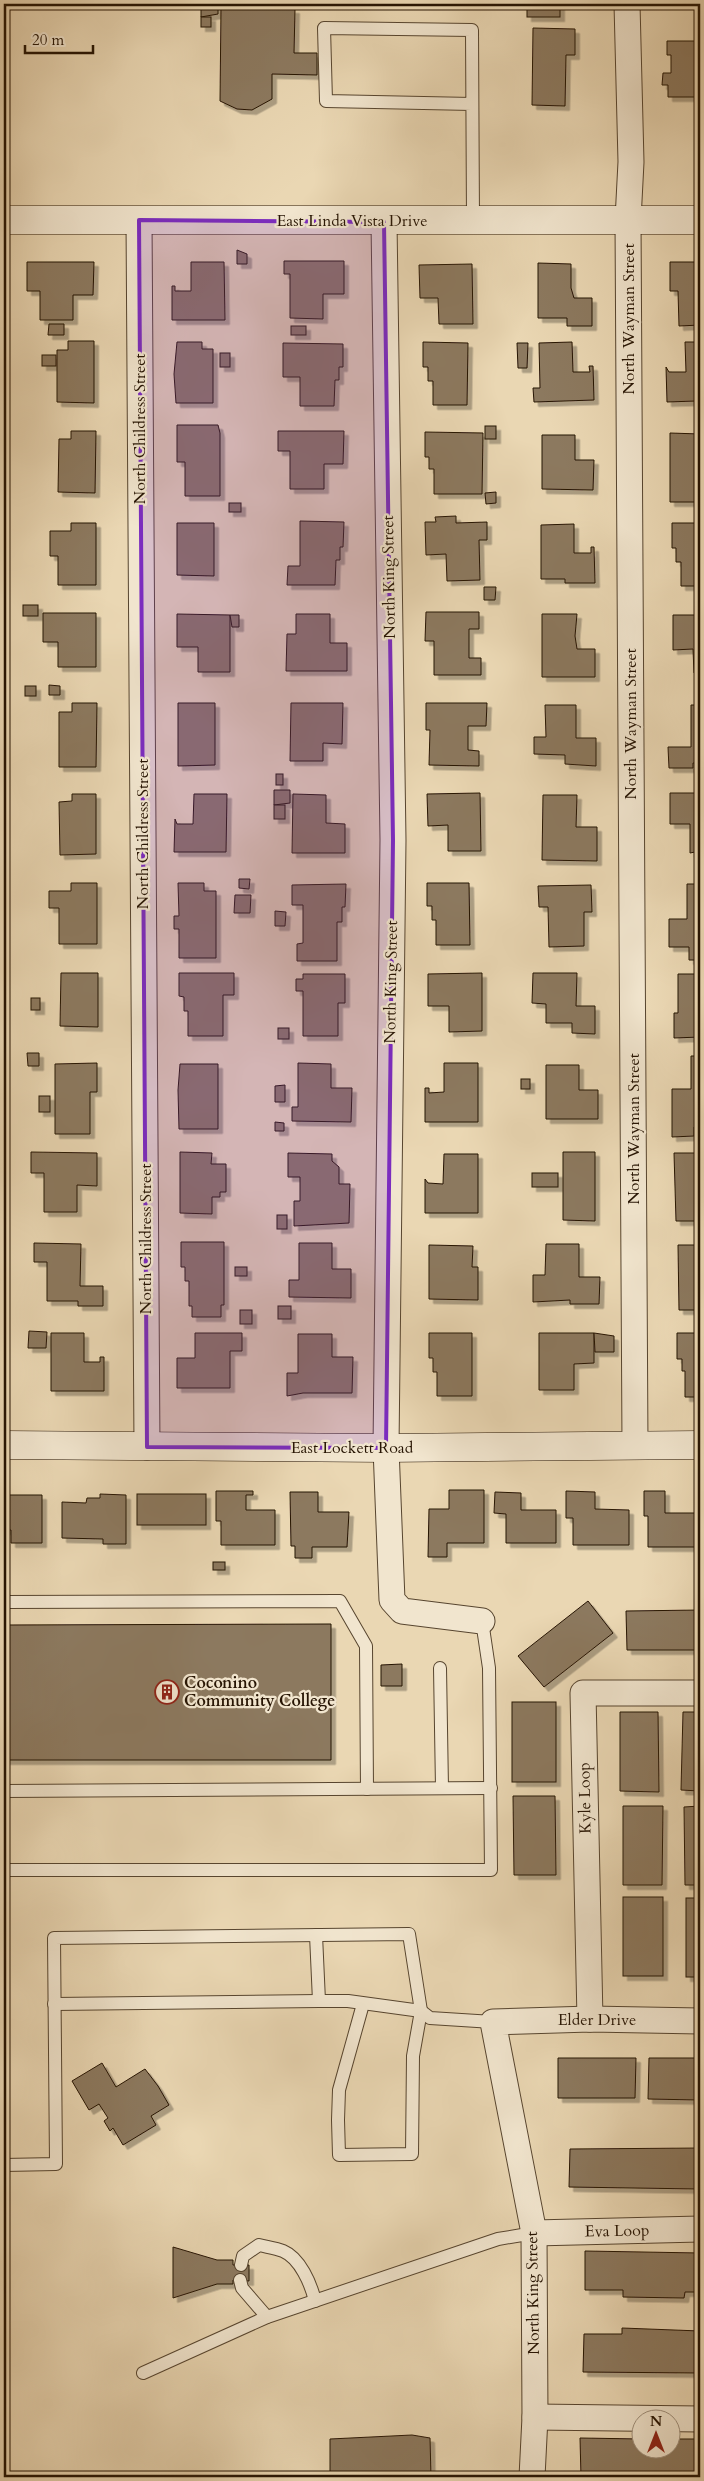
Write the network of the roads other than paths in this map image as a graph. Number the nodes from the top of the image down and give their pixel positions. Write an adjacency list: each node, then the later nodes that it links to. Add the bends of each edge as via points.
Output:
1 (628, 4): 5 (street, North Wayman Street, via 631,162)
2 (472, 104): 2 (lane, via 472,30 324,28 326,102); 7 (lane)
3 (4, 220): 4 (street, East Linda Vista Drive)
4 (139, 220): 8 (street, East Linda Vista Drive); 12 (street, North Childress Street)
5 (628, 220): 6 (street, East Linda Vista Drive); 7 (street, East Linda Vista Drive); 10 (street, North Wayman Street)
6 (700, 220)
7 (473, 221): 8 (street, East Linda Vista Drive)
8 (384, 222): 13 (street, North King Street, via 393,840)
9 (4, 1445): 12 (street, East Lockett Road)
10 (636, 1445): 11 (street, East Lockett Road); 13 (street, East Lockett Road)
11 (700, 1445)
12 (147, 1447): 13 (street, East Lockett Road)
13 (386, 1448): 15 (street, North King Street, via 392,1600 402,1611)
14 (4, 1602): 20 (lane, via 340,1601 366,1646)
15 (482, 1621): 19 (lane, North King Street, via 489,1668)
16 (440, 1668): 18 (lane)
17 (700, 1693): 28 (street, Kyle Loop, via 583,1693)
18 (442, 1788): 19 (lane); 20 (lane)
19 (491, 1788): 22 (lane, North King Street, via 491,1870)
20 (367, 1789): 21 (lane)
21 (4, 1791)
22 (4, 1870)
23 (316, 1935): 24 (lane); 25 (lane, via 54,1938); 27 (lane, via 409,1934)
24 (320, 2001): 25 (lane); 26 (lane)
25 (54, 2004): 31 (lane, via 56,2164)
26 (363, 2004): 27 (lane); 27 (lane, via 340,2090 340,2155 412,2154 413,2056)
27 (421, 2011): 30 (lane, via 430,2018)
28 (590, 2019): 29 (street, Elder Drive); 30 (street, Elder Drive)
29 (700, 2021)
30 (493, 2022): 33 (street, North King Street)
31 (4, 2165)
32 (700, 2229): 33 (street, Eva Loop)
33 (534, 2233): 36 (lane, via 498,2239); 39 (street, North King Street)
34 (241, 2265): 36 (lane, via 243,2256 259,2245 285,2251 308,2279)
35 (240, 2280): 37 (lane, via 242,2288)
36 (315, 2301): 37 (lane)
37 (267, 2317): 38 (lane)
38 (143, 2373)
39 (535, 2417): 40 (street); 41 (street, North King Street)
40 (700, 2419)
41 (532, 2477)

